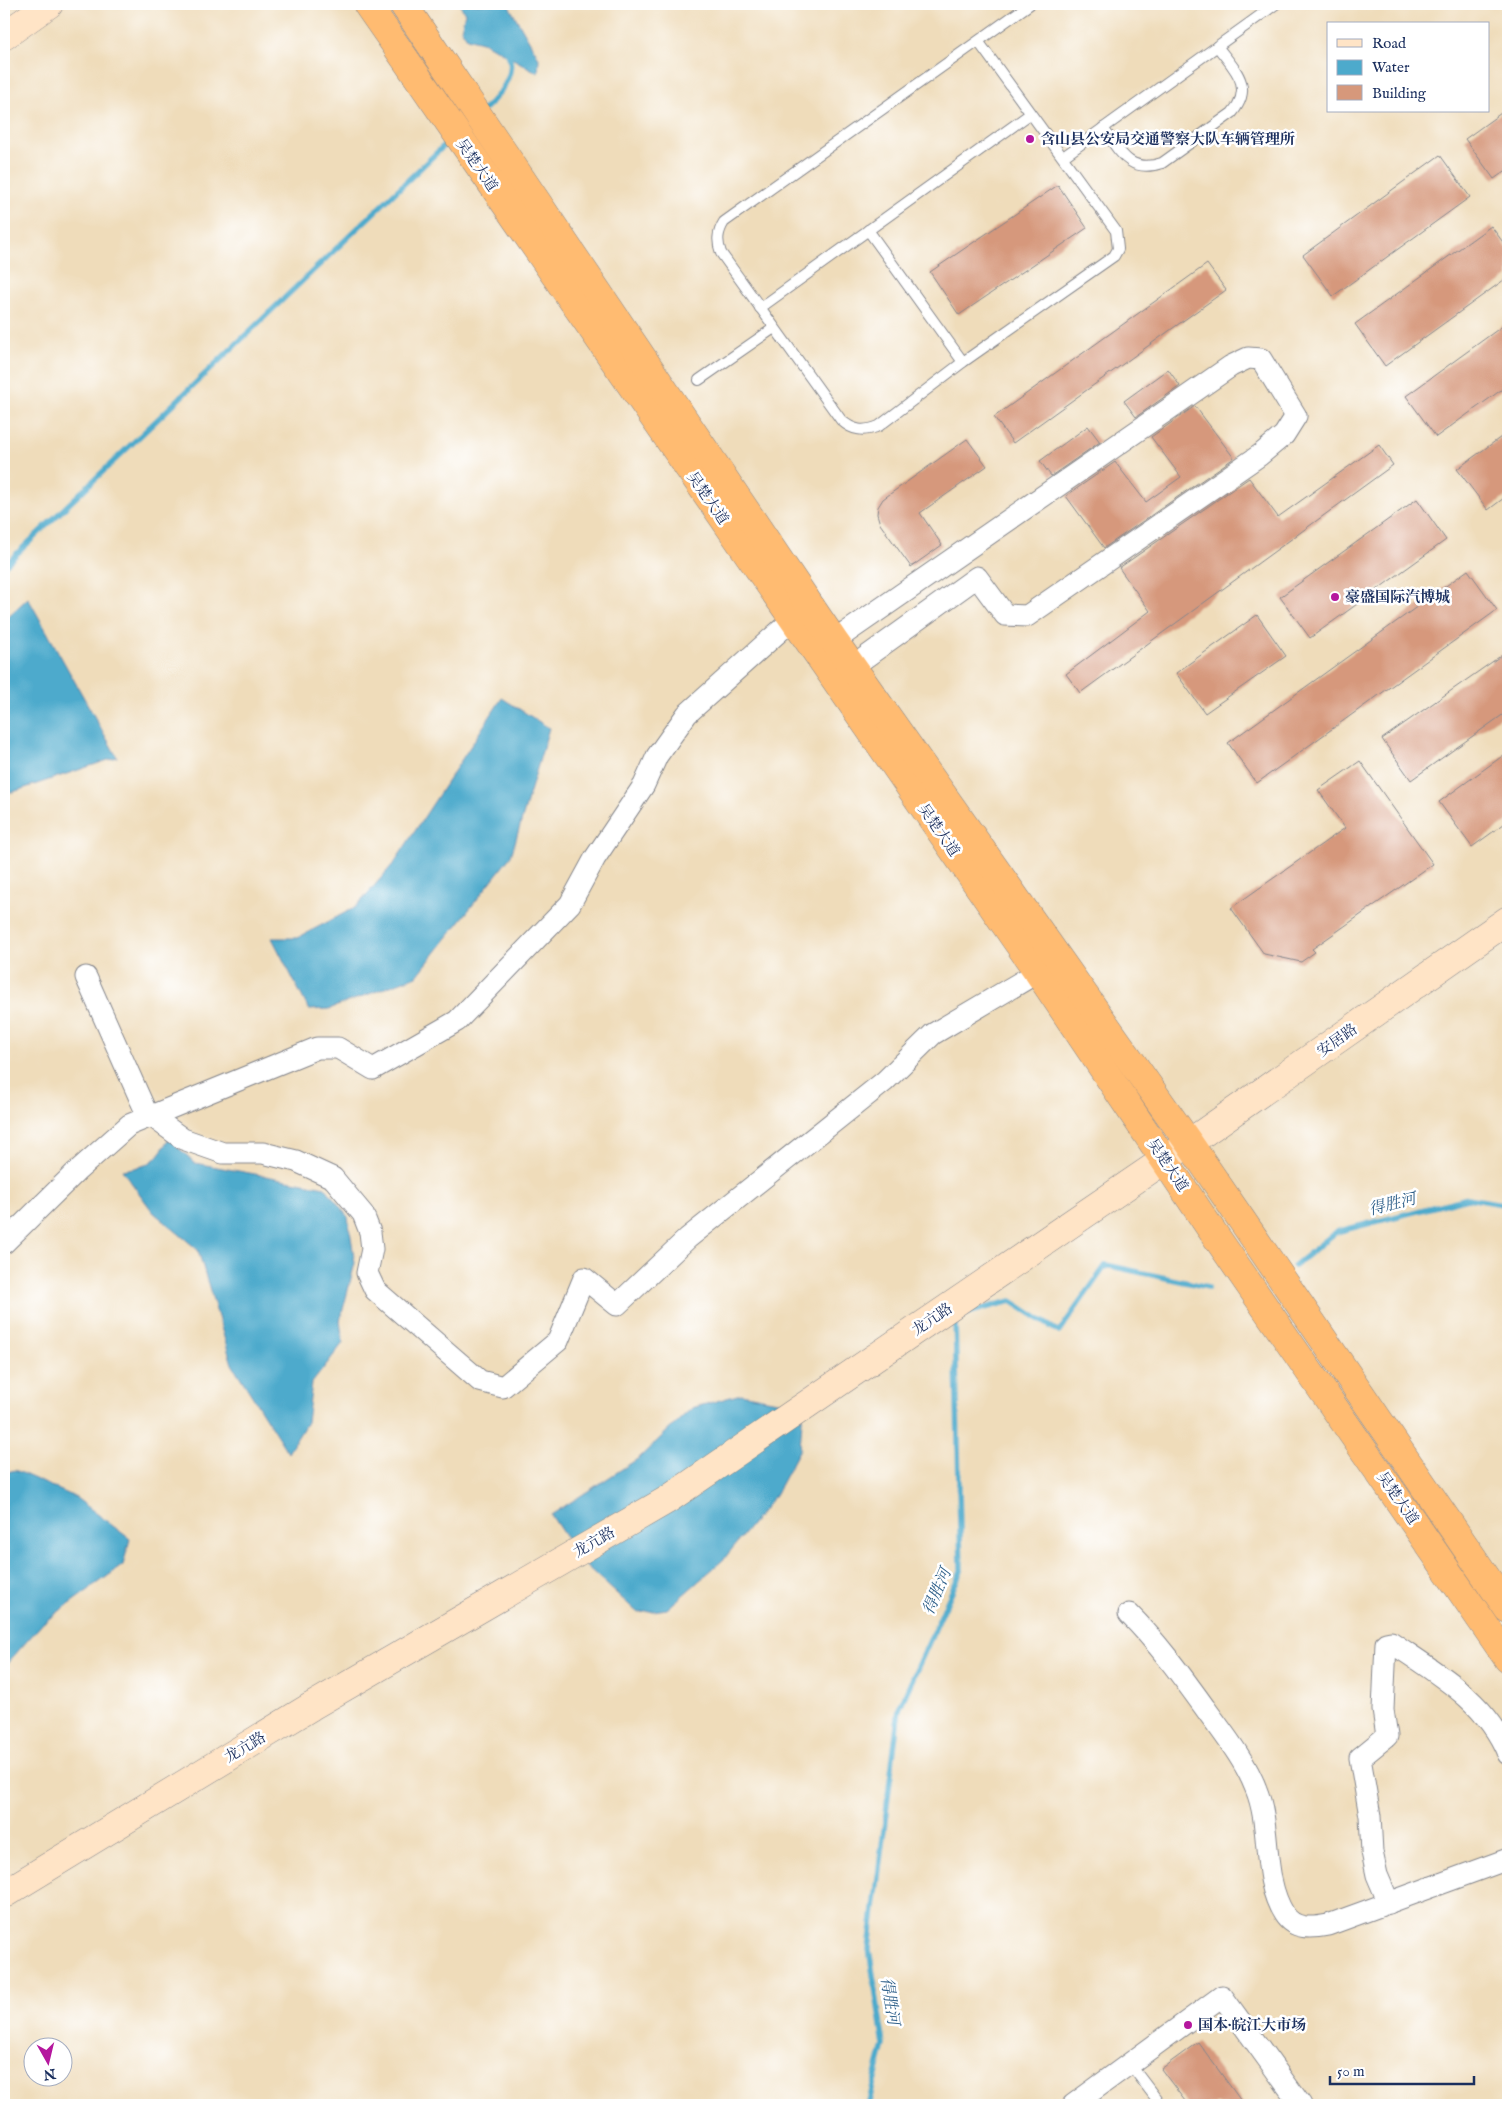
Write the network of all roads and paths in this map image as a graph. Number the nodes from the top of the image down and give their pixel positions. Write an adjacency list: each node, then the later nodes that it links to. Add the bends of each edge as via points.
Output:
1 (49, 4): 6 (street)
2 (368, 4): 17 (highway, 吴楚大道)
3 (403, 4): 18 (highway, 吴楚大道)
4 (1030, 4): 7 (lane)
5 (1276, 4): 8 (lane)
6 (11, 31)
7 (978, 41): 9 (lane); 13 (lane, via 724,222 718,238 721,254)
8 (1217, 46): 10 (lane); 10 (lane, via 1239,76 1242,85 1239,104 1232,113 1162,164 1150,167 1131,163)
9 (1030, 114): 11 (lane); 12 (lane)
10 (1103, 128): 11 (lane)
11 (1062, 158): 15 (lane, via 1116,231 1118,249 1114,256)
12 (868, 230): 13 (lane); 15 (lane)
13 (760, 308): 14 (lane)
14 (774, 328): 15 (lane, via 841,420 855,430 879,426); 16 (lane)
15 (963, 362)
16 (699, 380)
17 (792, 620): 21 (highway, 吴楚大道); 23 (street, via 687,714 657,756 644,785 595,858 570,904 457,1021 373,1069 338,1048 317,1048)
18 (834, 641): 19 (highway, 吴楚大道); 19 (street, via 1230,366 1248,358 1261,360 1296,416 1284,435 1260,455 1027,616 1005,615 976,578)
19 (852, 667): 24 (highway, 吴楚大道)
20 (1508, 920): 24 (street, 安居路)
21 (1038, 972): 23 (street, via 933,1034 885,1080 688,1238 617,1305 584,1278 558,1341 503,1387 480,1380 374,1290 367,1273 372,1249 367,1223 333,1178 296,1161 264,1153 223,1153 183,1139); 25 (highway, 吴楚大道)
22 (86, 977): 23 (street, via 146,1112)
23 (152, 1116): 26 (street, via 129,1125)
24 (1189, 1143): 25 (street, 安居路); 27 (highway, 吴楚大道)
25 (1164, 1159): 29 (highway, 吴楚大道); 32 (street, 龙亢路, via 667,1500 312,1706)
26 (4, 1243)
27 (1508, 1609)
28 (1129, 1614): 33 (street, via 1154,1638 1232,1745 1256,1788 1273,1889 1285,1916 1292,1923 1314,1928)
29 (1508, 1659)
30 (1508, 1754): 33 (street, via 1502,1739 1478,1705 1391,1642 1386,1643 1383,1710 1387,1736 1360,1758 1370,1816 1372,1852 1377,1875)
31 (1508, 1859): 33 (street)
32 (4, 1894)
33 (1389, 1903)
34 (1130, 2064): 35 (street); 36 (lane); 37 (street, via 1222,1996)
35 (1073, 2105)
36 (1161, 2105)
37 (1301, 2105)

